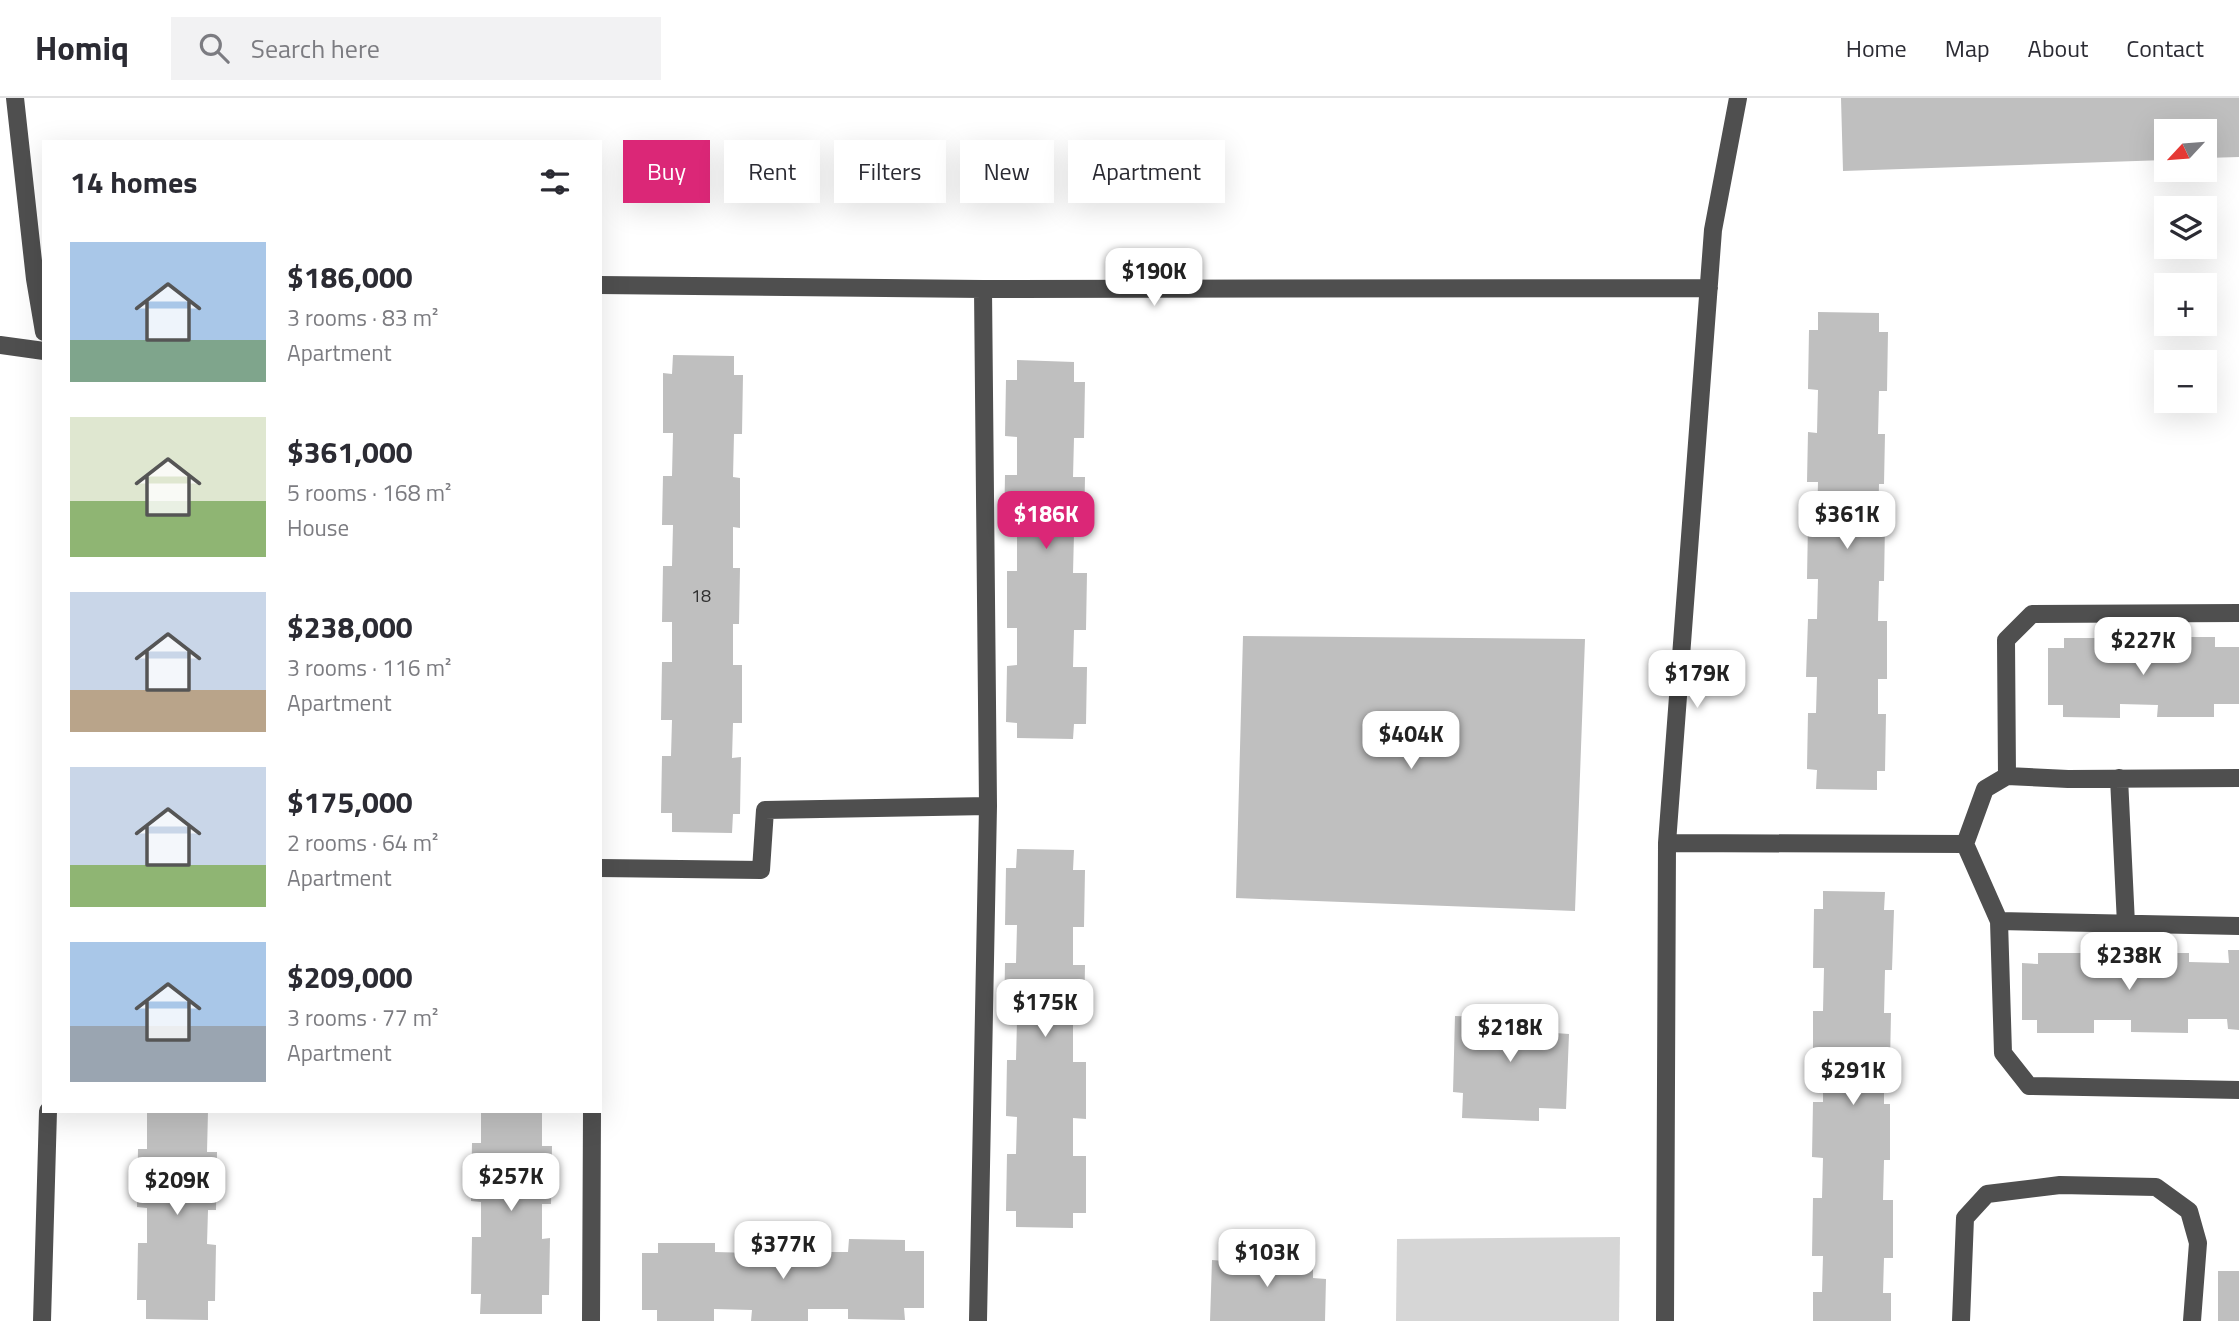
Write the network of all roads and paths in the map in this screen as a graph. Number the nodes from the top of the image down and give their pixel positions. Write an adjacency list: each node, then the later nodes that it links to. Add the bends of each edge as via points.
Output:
1 (15, 98): 3 (street)
2 (1738, 98): 5 (street, via 1713,230)
3 (39, 279): 7 (street)
4 (602, 285): 6 (street)
5 (1709, 288): 6 (street); 15 (street)
6 (982, 289): 14 (street)
7 (42, 311)
8 (0, 345): 9 (street)
9 (42, 351)
10 (2239, 613): 11 (street, via 2032,614 2006,640)
11 (2007, 776): 12 (street); 16 (street, via 1985,789)
12 (2119, 778): 13 (street); 19 (street)
13 (2239, 778)
14 (988, 806): 17 (street, via 765,810 761,870); 26 (street)
15 (1667, 843): 16 (street); 27 (street)
16 (1965, 844): 18 (street)
17 (602, 868)
18 (1998, 921): 19 (street); 21 (street, via 2003,1053 2029,1086)
19 (2126, 924): 20 (street)
20 (2239, 926)
21 (2239, 1090)
22 (48, 1113): 24 (street)
23 (592, 1113): 25 (street)
24 (42, 1321)
25 (591, 1321)
26 (978, 1321)
27 (1665, 1321)
28 (1961, 1321): 29 (street, via 1965,1218 1987,1194 2060,1185 2156,1187 2189,1211 2198,1243)
29 (2192, 1321)

